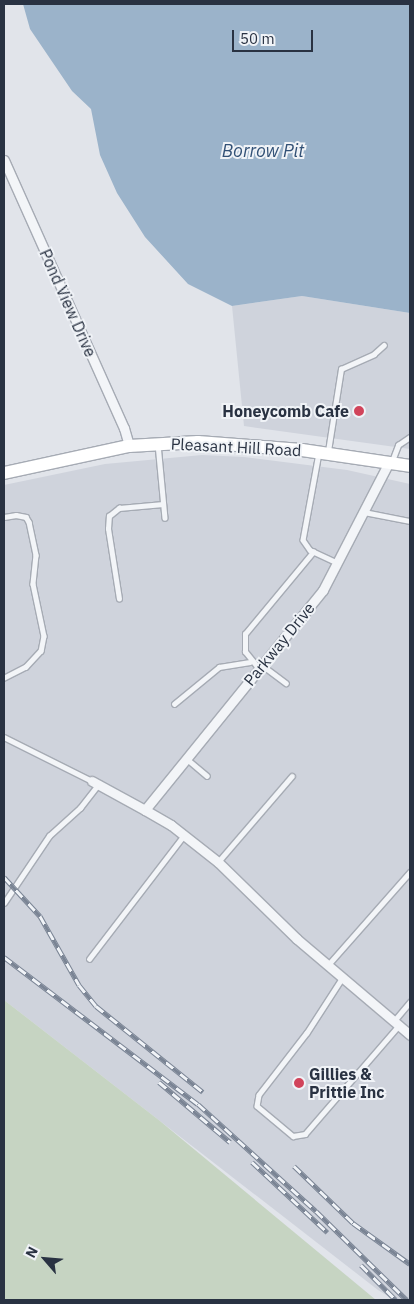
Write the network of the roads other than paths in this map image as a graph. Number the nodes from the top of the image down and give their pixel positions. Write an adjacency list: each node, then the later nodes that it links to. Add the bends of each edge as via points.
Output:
1 (4, 160): 2 (street, Pond View Drive)
2 (6, 173): 6 (street, Pond View Drive, via 120,419)
3 (384, 345): 7 (lane, via 374,354 341,369)
4 (410, 437): 8 (lane, via 398,445)
5 (158, 443): 6 (street, Pleasant Hill Road); 7 (street, Pleasant Hill Road, via 198,442); 11 (lane)
6 (129, 446): 10 (street, Pleasant Hill Road)
7 (324, 452): 8 (street, Pleasant Hill Road); 16 (lane, via 302,531 306,545)
8 (391, 462): 9 (street, Pleasant Hill Road); 12 (street, Parkway Drive)
9 (410, 466)
10 (4, 473)
11 (163, 504): 14 (lane); 18 (lane, via 119,508 109,516 108,529)
12 (364, 512): 15 (lane); 17 (street, Parkway Drive)
13 (4, 517): 21 (lane, via 16,515 26,517 29,522 36,555 33,584 44,636 41,651 26,667)
14 (165, 518)
15 (410, 521)
16 (313, 552): 17 (lane); 19 (lane, via 247,630 243,644)
17 (338, 563): 20 (street, Parkway Drive, via 323,590)
18 (119, 599)
19 (250, 662): 20 (lane); 23 (lane, via 218,668)
20 (261, 667): 22 (lane); 25 (street, Parkway Drive)
21 (4, 678)
22 (286, 683)
23 (174, 704)
24 (4, 737): 28 (lane)
25 (186, 758): 26 (lane); 29 (street, Parkway Drive)
26 (207, 776)
27 (292, 776): 31 (lane)
28 (95, 782): 29 (street); 33 (lane, via 80,808 49,836)
29 (145, 810): 30 (street)
30 (184, 835): 31 (street); 34 (lane)
31 (218, 862): 35 (street)
32 (410, 872): 35 (lane)
33 (4, 903)
34 (89, 959)
35 (328, 966): 36 (street)
36 (342, 979): 38 (street); 38 (lane, via 259,1095 257,1106 292,1136 305,1134)
37 (410, 1002): 38 (lane)
38 (396, 1023): 39 (street)
39 (410, 1035)

